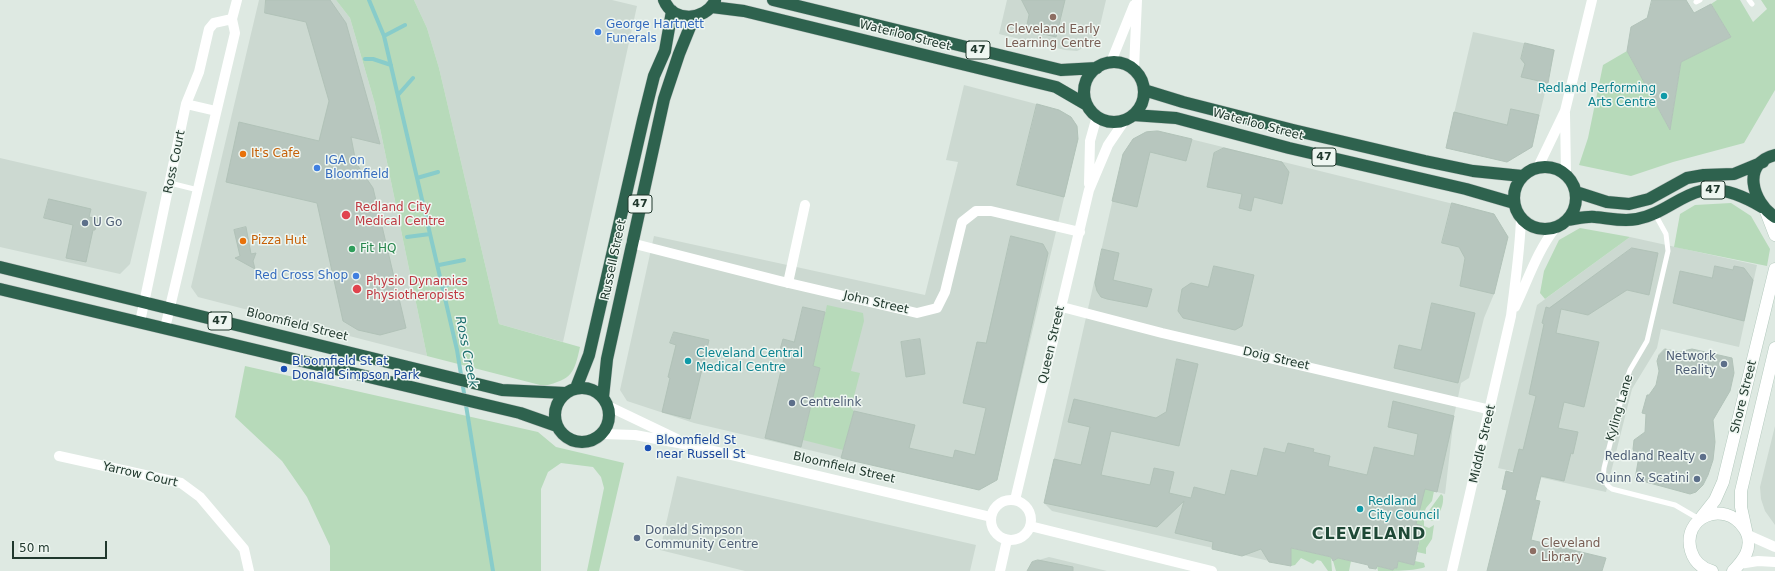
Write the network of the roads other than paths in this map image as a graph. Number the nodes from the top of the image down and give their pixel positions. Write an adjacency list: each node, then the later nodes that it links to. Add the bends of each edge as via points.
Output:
1 (237, 0): 9 (street)
2 (664, 0): 7 (highway)
3 (773, 0): 11 (highway, Waterloo Street / 47, via 1061,70)
4 (1136, 0): 10 (street); 12 (street)
5 (1592, 0): 17 (street)
6 (714, 3): 8 (highway, 47, via 704,13); 15 (highway, Waterloo Street / 47, via 1056,87)
7 (672, 11): 8 (highway, via 685,17); 50 (highway, Russell Street / 47, via 665,50 654,76 643,120 589,355)
8 (694, 17): 38 (highway, Russell Street / 47, via 664,99)
9 (232, 19): 14 (street, Ross Court, via 214,23 209,29 199,72); 16 (street, via 235,33)
10 (1111, 62): 11 (highway, 47); 12 (highway)
11 (1097, 68): 15 (highway, via 1087,81 1085,97)
12 (1134, 69): 13 (highway)
13 (1144, 90): 19 (highway, via 1139,108); 23 (highway, Waterloo Street / 47, via 1293,130 1425,161 1473,171)
14 (186, 104): 16 (street); 24 (street, Ross Court)
15 (1088, 105): 18 (highway, 47)
16 (216, 111): 25 (street)
17 (1566, 111): 21 (street); 22 (street)
18 (1097, 116): 19 (highway, 47, via 1115,122); 26 (street, Queen Street, via 1090,141)
19 (1129, 118): 26 (street, Queen Street, via 1108,145); 28 (highway, Waterloo Street / 47, via 1176,118)
20 (1770, 157): 27 (highway, 47, via 1737,173 1687,178 1649,199 1629,204 1607,202); 30 (highway, via 1757,170 1753,183 1756,197)
21 (1538, 167): 22 (highway, via 1558,168); 23 (highway)
22 (1566, 174): 27 (highway, via 1573,182)
23 (1522, 176): 28 (highway, via 1514,193)
24 (170, 183): 25 (lane); 43 (street, Ross Court)
25 (198, 190): 45 (street)
26 (1089, 190): 36 (street, Queen Street)
27 (1576, 192): 34 (highway, 47, via 1577,202)
28 (1514, 203): 33 (highway)
29 (805, 205): 41 (street)
30 (1763, 208): 31 (highway, 47, via 1734,194 1709,190 1696,193); 32 (highway); 37 (main road)
31 (1655, 214): 34 (highway, 47, via 1626,220 1593,217); 60 (lane, Kyling Lane, via 1666,234 1668,252 1647,341 1625,384 1604,468 1604,478 1606,485 1612,489 1675,505)
32 (1775, 217)
33 (1521, 218): 35 (highway, via 1537,228); 46 (street, Middle Street, via 1520,250)
34 (1567, 220): 35 (highway, 47)
35 (1556, 227): 46 (street, Middle Street, via 1538,254)
36 (1080, 232): 41 (street, John Street, via 991,211 976,211 962,222 945,292 937,308 917,313); 44 (street, Queen Street)
37 (1775, 235)
38 (631, 243): 41 (street, John Street); 52 (highway, Russell Street / 47, via 607,359)
39 (0, 267): 43 (highway, Bloomfield Street / 47)
40 (1775, 269): 60 (main road, Shore Street, via 1723,482 1715,500)
41 (788, 283)
42 (0, 288): 47 (highway, 47)
43 (144, 302): 45 (highway, Bloomfield Street / 47); 47 (street, Ross Court)
44 (1062, 307): 53 (street, Doig Street); 58 (street, Queen Street)
45 (170, 309): 48 (street); 51 (highway, Bloomfield Street / 47, via 502,390)
46 (1511, 316): 53 (street, Middle Street)
47 (140, 322): 48 (highway, 47)
48 (165, 328): 54 (highway, 47, via 520,413)
49 (1775, 348): 62 (main road, Shore Street, via 1741,491 1741,507)
50 (576, 388): 51 (highway, 47); 52 (highway, via 591,388)
51 (565, 393): 54 (highway, via 556,408)
52 (606, 401): 55 (highway, 47, via 609,421); 56 (street, Bloomfield Street)
53 (1491, 410): 71 (street, Middle Street)
54 (557, 426): 55 (highway, 47, via 565,436 579,442 588,442)
55 (602, 434): 56 (street, Bloomfield Street, via 635,435)
56 (689, 445): 59 (street, Bloomfield Street)
57 (59, 456): 68 (street, Yarrow Court, via 181,483 200,497 244,549)
58 (1015, 500): 59 (street, via 1002,502 993,511); 61 (street, via 1027,507 1030,513)
59 (991, 518): 63 (street, via 993,530)
60 (1700, 520): 62 (main road, via 1712,513 1724,513 1735,518); 65 (main road, Shore Street, via 1693,527 1690,537 1689,545)
61 (1030, 526): 63 (street, via 1024,536); 70 (street)
62 (1747, 533): 64 (street); 67 (main road, via 1747,551)
63 (1007, 540): 69 (street)
64 (1775, 547)
65 (1693, 558): 72 (main road); 73 (main road, via 1700,566)
66 (1775, 562): 67 (street, via 1758,561)
67 (1737, 567): 74 (main road)
68 (249, 571)
69 (1000, 571)
70 (1212, 571)
71 (1452, 571)
72 (1696, 571)
73 (1712, 571)
74 (1726, 571)

